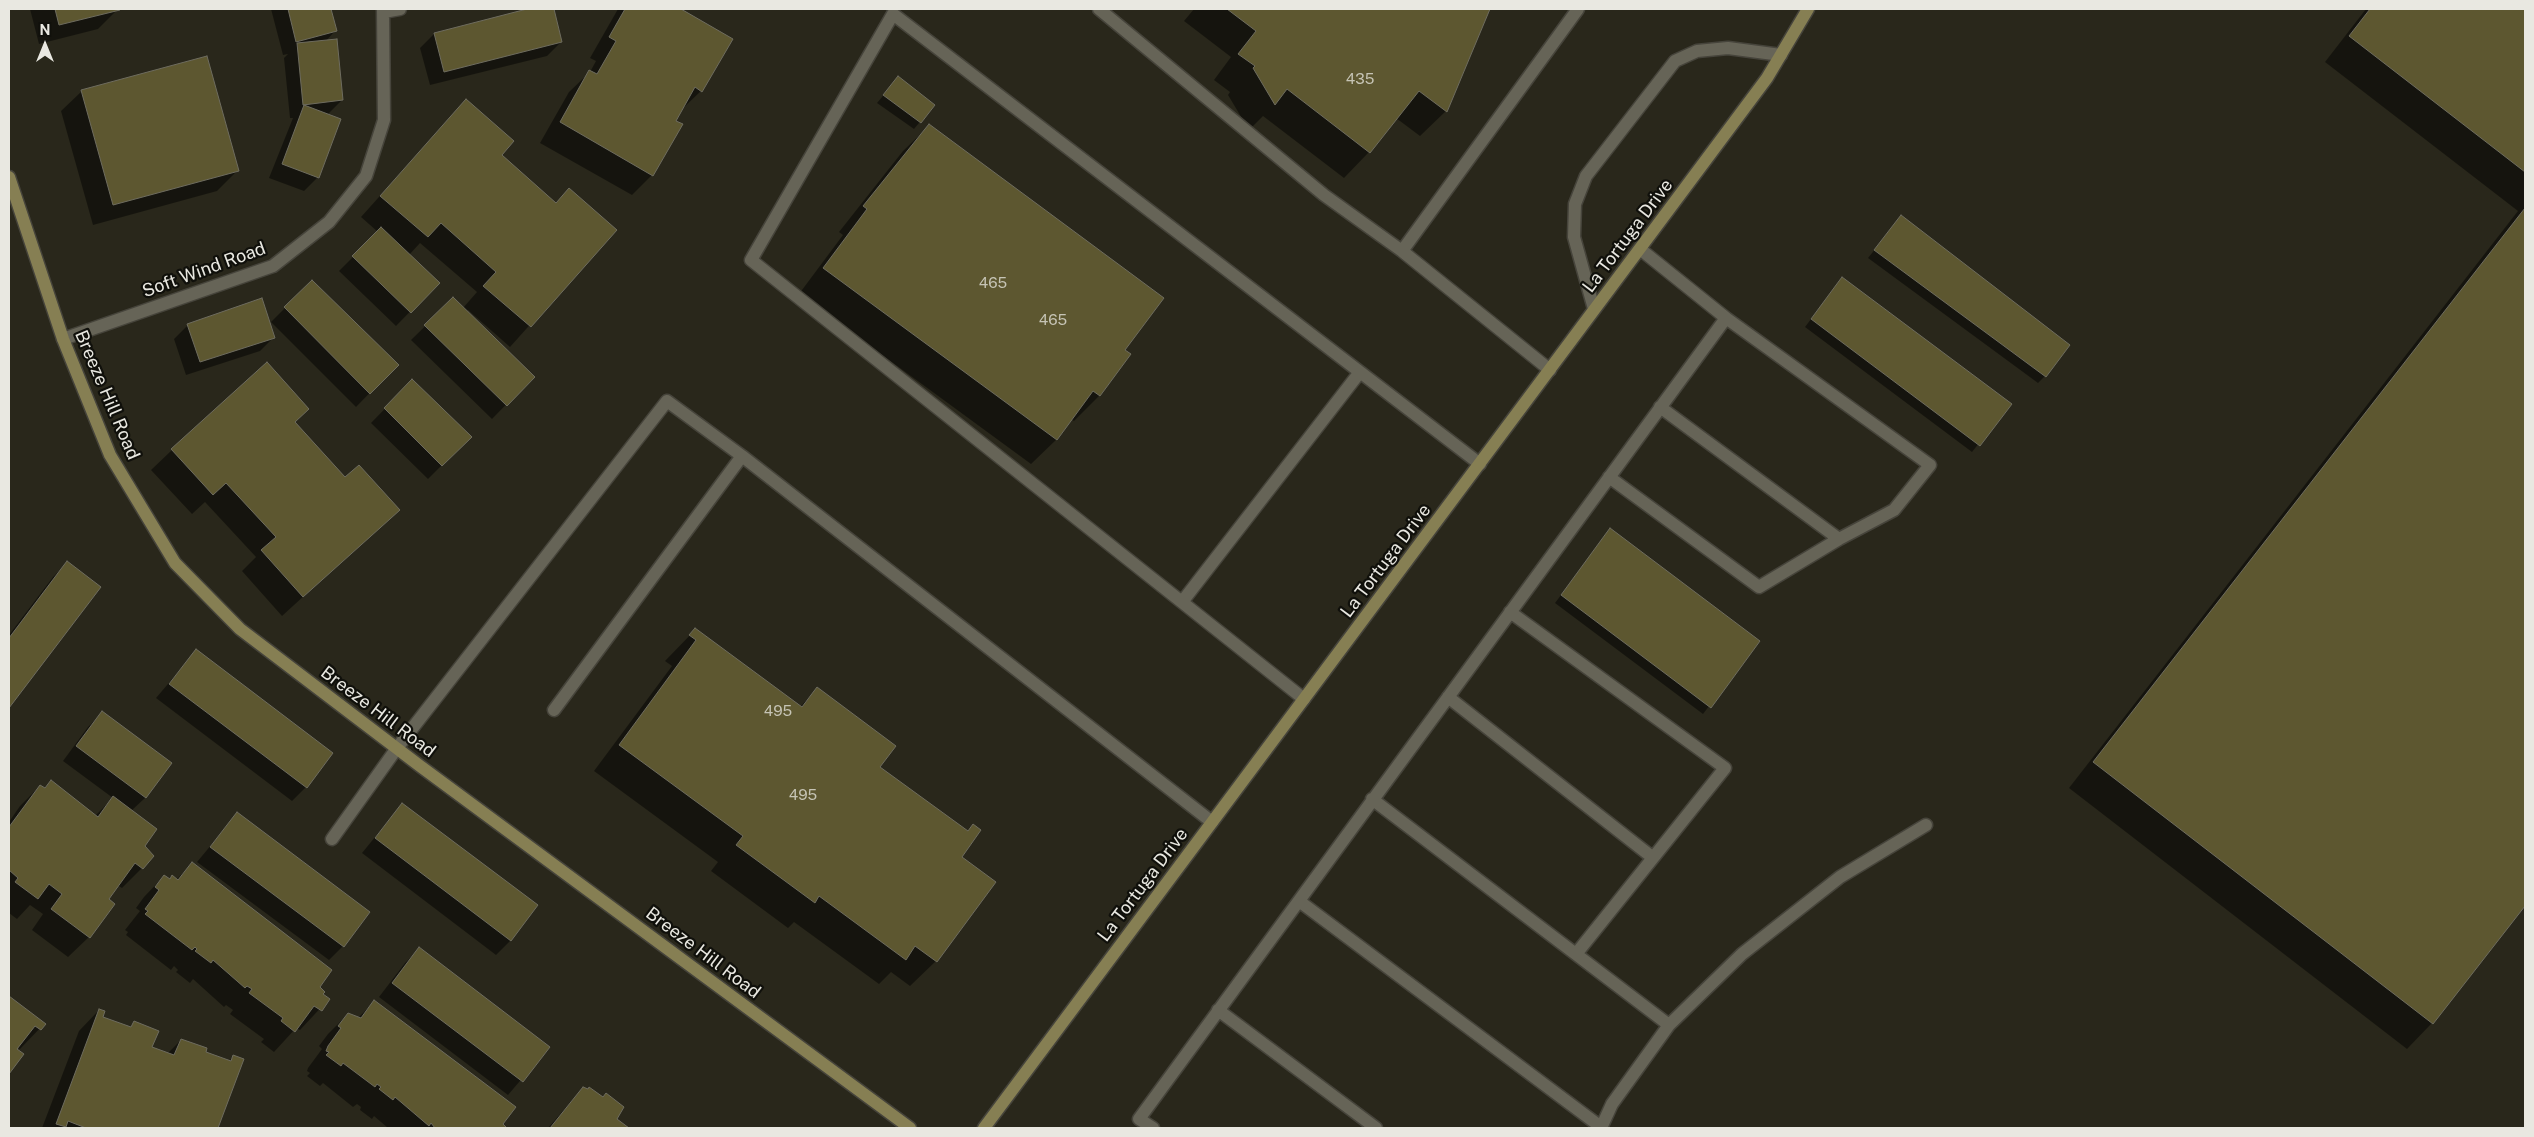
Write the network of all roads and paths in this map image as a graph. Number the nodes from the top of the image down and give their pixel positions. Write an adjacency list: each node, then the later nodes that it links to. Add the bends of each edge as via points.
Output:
1 (400, 9): 5 (street)
2 (1099, 9): 9 (street, via 1324,195)
3 (1578, 9): 9 (street)
4 (1808, 9): 6 (street, La Tortuga Drive)
5 (384, 11): 12 (street, Soft Wind Road, via 384,120 366,176 329,222 273,266)
6 (1781, 54): 8 (street, La Tortuga Drive, via 1767,78); 10 (street, via 1728,48 1697,51 1675,61 1586,176 1575,204 1574,237)
7 (9, 177): 12 (street, Breeze Hill Road)
8 (1640, 249): 10 (street, La Tortuga Drive); 11 (street)
9 (1402, 251): 13 (street)
10 (1594, 309): 13 (street, La Tortuga Drive)
11 (1726, 318): 15 (street); 19 (street, via 1930,465 1894,510)
12 (63, 339): 25 (street, Breeze Hill Road, via 110,455 175,563 240,629)
13 (1550, 370): 17 (street, La Tortuga Drive)
14 (1360, 372): 17 (street); 20 (street); 20 (street, via 893,14 750,260)
15 (1660, 407): 18 (street); 19 (street)
16 (742, 456): 24 (street); 25 (street, via 667,402); 27 (street)
17 (1480, 464): 23 (street, La Tortuga Drive)
18 (1609, 477): 19 (street, via 1759,587); 21 (street)
19 (1839, 539)
20 (1182, 602): 23 (street)
21 (1510, 612): 22 (street); 30 (street, via 1725,768)
22 (1448, 697): 26 (street); 30 (street)
23 (1304, 699): 27 (street, La Tortuga Drive)
24 (554, 710)
25 (397, 748): 29 (street); 35 (street, Breeze Hill Road)
26 (1372, 799): 31 (street); 32 (street)
27 (1212, 822): 36 (street, La Tortuga Drive)
28 (1926, 825): 34 (street, via 1833,883 1742,954)
29 (332, 839)
30 (1652, 856): 32 (street)
31 (1298, 901): 33 (street); 39 (street)
32 (1576, 954): 34 (street)
33 (1218, 1010): 37 (street, via 1139,1118); 38 (street)
34 (1669, 1025): 39 (street, via 1612,1104)
35 (910, 1128)
36 (984, 1128)
37 (1153, 1128)
38 (1376, 1128)
39 (1601, 1128)

